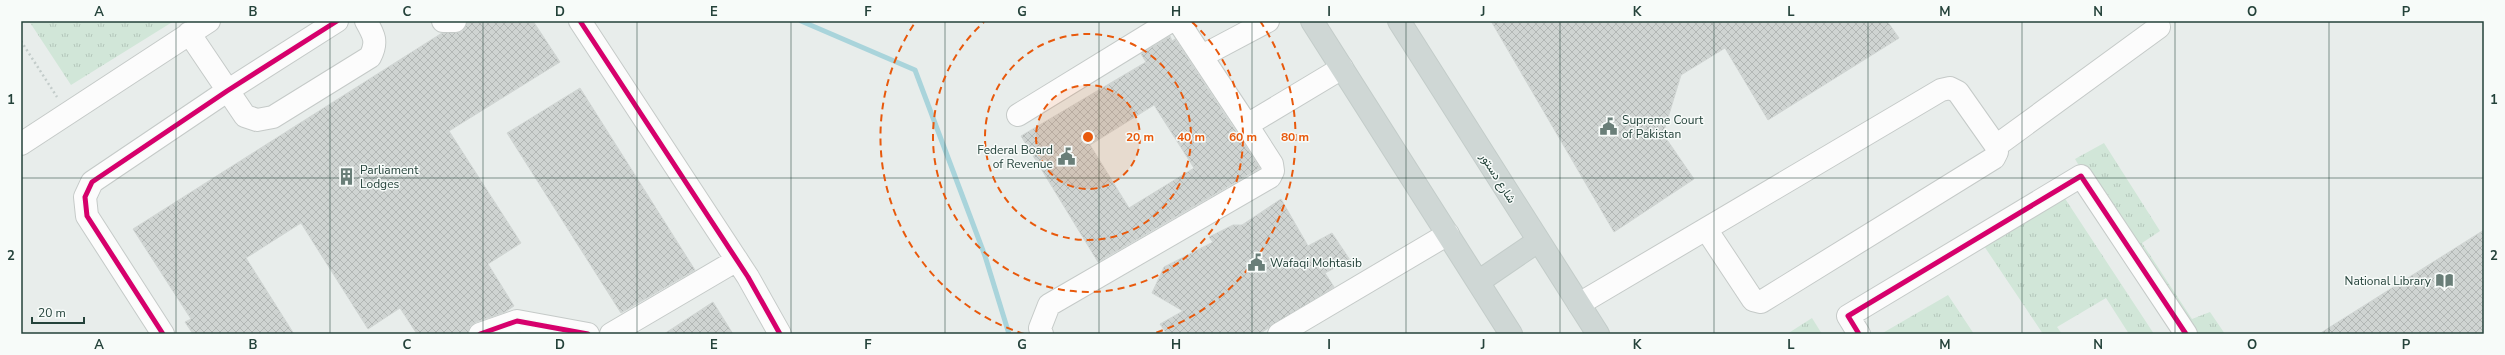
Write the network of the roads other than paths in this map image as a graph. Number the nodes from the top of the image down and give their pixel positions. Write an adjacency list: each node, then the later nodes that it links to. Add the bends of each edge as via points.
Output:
1 (209, 21): 13 (street)
2 (337, 21): 16 (street)
3 (366, 21): 16 (street, via 375,36 376,47 370,57 273,117 257,120 245,116)
4 (442, 21): 5 (street)
5 (455, 21)
6 (580, 21): 24 (street)
7 (1171, 21): 17 (street)
8 (1178, 21): 14 (street)
9 (1268, 21): 14 (street)
10 (1312, 21): 15 (main road)
11 (1399, 21): 23 (main road, شارع دستور)
12 (2159, 27): 20 (street)
13 (189, 33): 16 (street); 19 (street)
14 (1202, 56): 18 (street)
15 (1342, 68): 18 (street); 22 (main road)
16 (226, 91): 27 (street, via 92,182 85,197 87,216)
17 (1018, 114)
18 (1247, 125): 32 (street, via 1272,164 1273,171 1270,177 1049,305 1040,328)
19 (21, 144)
20 (1996, 146): 21 (street, via 1958,92 1950,88 1941,90); 21 (street, via 1994,158 1761,302 1753,300)
21 (1706, 229): 26 (street)
22 (1448, 234): 25 (main road); 33 (street)
23 (1538, 240): 25 (main road); 26 (main road, شارع دستور)
24 (737, 260): 30 (street); 31 (street)
25 (1478, 282): 34 (main road)
26 (1579, 304): 35 (main road, شارع دستور)
27 (163, 334)
28 (480, 334): 29 (street, via 517,321)
29 (588, 334)
30 (611, 334)
31 (780, 334)
32 (1042, 334)
33 (1279, 334)
34 (1511, 334)
35 (1598, 334)
36 (1859, 334): 37 (street, via 1848,316 2081,176)
37 (2186, 334)

